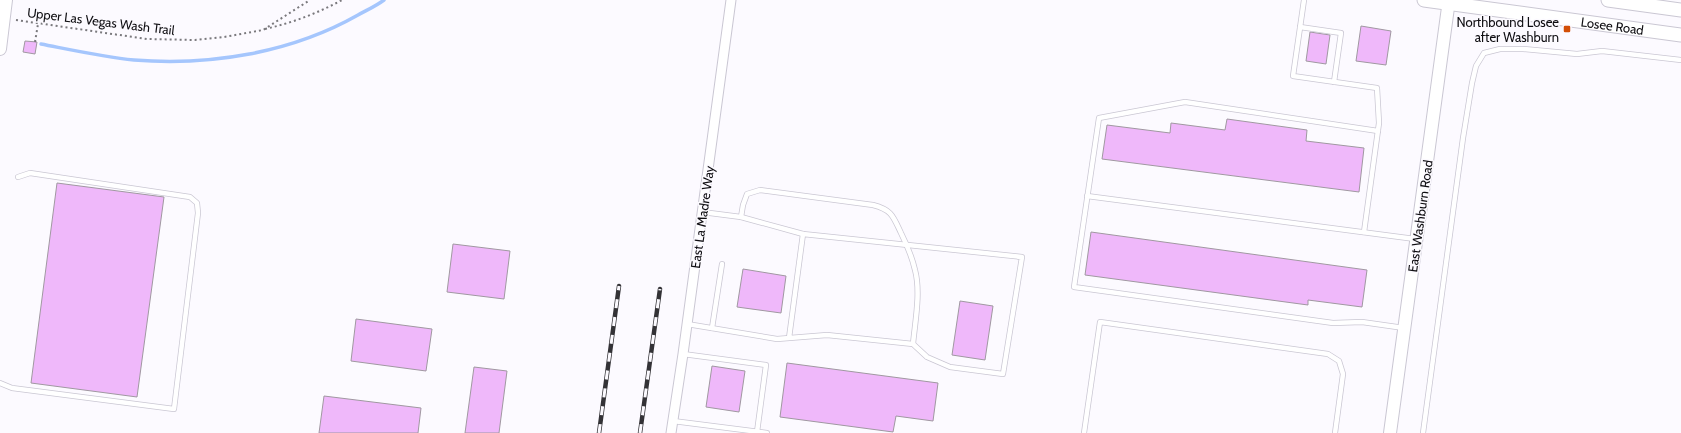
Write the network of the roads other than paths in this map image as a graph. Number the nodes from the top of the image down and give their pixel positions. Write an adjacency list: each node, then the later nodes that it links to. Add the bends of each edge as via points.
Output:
1 (6, 0): 10 (street)
2 (731, 0): 16 (street, East La Madre Way)
3 (1304, 0): 8 (lane)
4 (1424, 0): 6 (main road, Losee Road)
5 (1608, 0): 7 (main road, Losee Road)
6 (1449, 2): 9 (main road, Losee Road); 20 (street, East Washburn Road)
7 (1681, 10)
8 (1300, 27): 12 (lane, via 1341,33); 12 (lane, via 1293,76)
9 (1681, 35)
10 (0, 49)
11 (1681, 60): 37 (lane, via 1602,51 1577,54 1500,48 1484,53 1476,66 1462,138)
12 (1334, 82): 13 (lane, via 1377,88)
13 (1378, 131): 15 (lane, via 1185,102 1099,118); 18 (lane)
14 (18, 177): 29 (lane, via 30,173 190,197 197,203 198,213 174,409 12,388)
15 (1087, 196): 18 (lane); 25 (lane, via 1074,287 1333,323 1362,322)
16 (702, 212): 17 (lane); 23 (street, East La Madre Way)
17 (741, 217): 19 (lane); 21 (lane, via 747,194 760,190 873,205 886,209 893,216)
18 (1364, 232): 20 (lane)
19 (803, 234): 21 (lane); 26 (lane)
20 (1416, 240): 25 (street, East Washburn Road)
21 (907, 246): 27 (lane, via 916,272); 27 (lane, via 1022,256 1003,374 950,367 928,357)
22 (722, 264): 24 (lane)
23 (687, 324): 24 (lane); 28 (street, East La Madre Way)
24 (712, 328): 26 (lane, via 777,339)
25 (1404, 328): 36 (street, East Washburn Road)
26 (789, 338): 27 (lane, via 827,335)
27 (913, 344)
28 (683, 354): 30 (street, East La Madre Way); 31 (lane, via 766,365)
29 (0, 383)
30 (673, 420): 31 (lane); 32 (street, East La Madre Way)
31 (757, 432): 33 (lane)
32 (671, 433)
33 (767, 433)
34 (1084, 433): 35 (lane, via 1100,322 1328,354 1339,361 1343,374)
35 (1335, 433)
36 (1390, 433)
37 (1423, 433)

